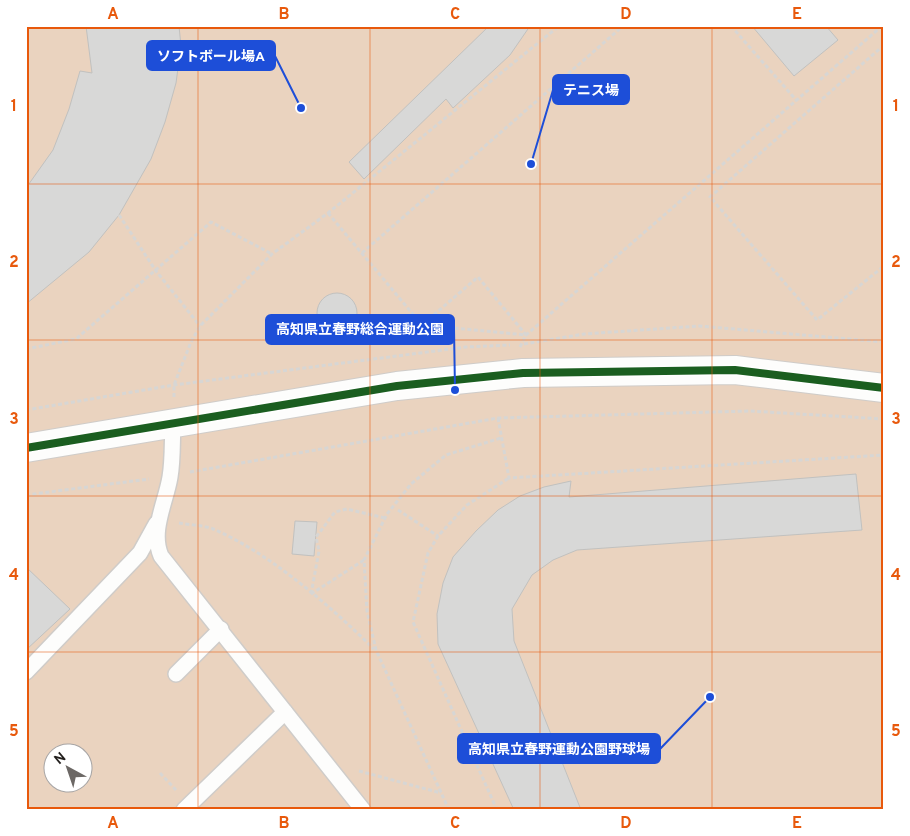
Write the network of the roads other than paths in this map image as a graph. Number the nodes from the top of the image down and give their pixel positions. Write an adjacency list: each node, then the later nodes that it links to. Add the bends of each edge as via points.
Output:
1 (884, 388): 2 (street, via 735,370 524,372 398,386)
2 (172, 423): 3 (street); 4 (lane, via 170,476)
3 (26, 448)
4 (159, 519): 5 (lane, via 161,556); 6 (lane, via 140,553)
5 (221, 629): 7 (lane); 8 (lane)
6 (26, 672)
7 (176, 674)
8 (285, 712): 9 (lane); 10 (lane)
9 (184, 810)
10 (363, 810)

